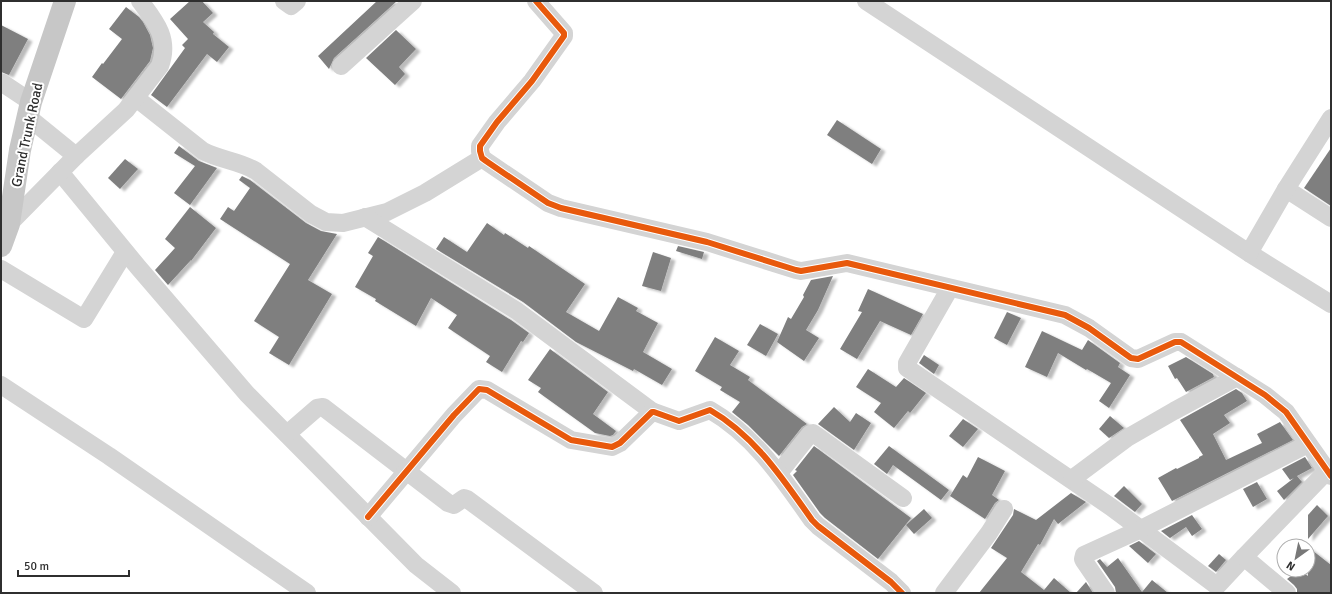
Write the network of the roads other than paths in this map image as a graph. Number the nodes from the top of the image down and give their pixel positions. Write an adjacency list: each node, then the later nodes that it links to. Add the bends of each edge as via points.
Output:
1 (64, 1): 11 (main road, Grand Trunk Road)
2 (140, 1): 10 (street, via 156,22 162,35 164,49 160,66)
3 (284, 1): 4 (street, via 292,6)
4 (297, 1)
5 (413, 1): 8 (street)
6 (536, 1): 14 (street, via 564,36 480,146)
7 (866, 1): 22 (street)
8 (341, 66)
9 (1, 82): 11 (street)
10 (136, 98): 13 (street, via 117,120); 17 (street, via 203,151 250,167 317,218 326,222 343,223)
11 (29, 110): 13 (street); 19 (main road, Grand Trunk Road)
12 (1328, 129): 16 (street)
13 (76, 156): 15 (street)
14 (482, 158): 17 (street, via 425,193 387,212); 24 (street, via 548,203 560,208 707,242 798,271 847,263)
15 (60, 172): 19 (street); 21 (street)
16 (1286, 189): 18 (street); 22 (street)
17 (365, 218): 28 (street, via 517,311)
18 (1331, 218)
19 (9, 224): 20 (main road, Grand Trunk Road)
20 (1, 246)
21 (125, 252): 23 (street, via 84,318); 29 (street, via 247,394)
22 (1249, 253): 25 (street)
23 (1, 269)
24 (950, 288): 26 (street, via 1065,315 1134,359 1175,342 1181,342); 34 (street, via 906,367)
25 (1331, 304)
26 (1237, 377): 30 (street, via 1286,412); 34 (street, via 1127,438)
27 (1, 385): 41 (street)
28 (653, 412): 31 (street, via 620,444 612,447 571,440 487,390 478,389); 32 (street, via 679,421 711,410 740,431)
29 (287, 434): 31 (street, via 317,408 323,408); 37 (street)
30 (1308, 444): 33 (street); 38 (street)
31 (406, 471): 37 (street); 43 (street, via 451,504 454,505 464,498)
32 (779, 473): 35 (street, via 812,433); 44 (street, via 815,523)
33 (1329, 473): 39 (street)
34 (1072, 479): 38 (street)
35 (903, 498)
36 (1004, 509): 45 (street)
37 (368, 516): 42 (street, via 416,565)
38 (1141, 529): 40 (street); 46 (street, via 1084,554 1084,561)
39 (1244, 557): 40 (street); 47 (street)
40 (1214, 590)
41 (307, 593)
42 (452, 593)
43 (594, 593)
44 (902, 593)
45 (944, 593)
46 (1106, 593)
47 (1287, 593)

